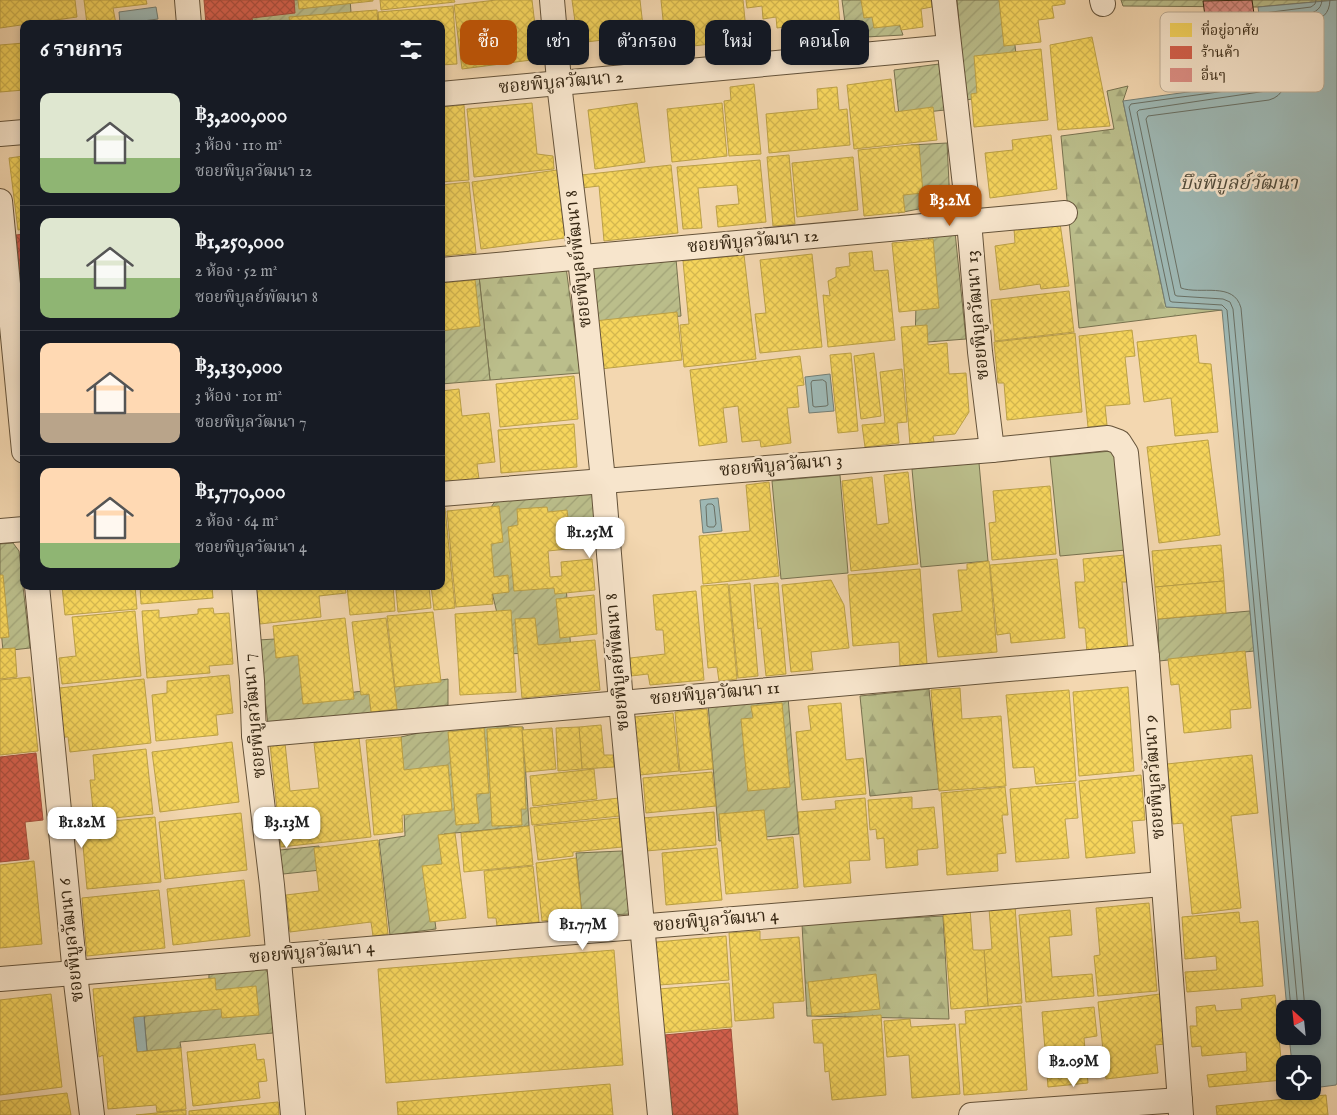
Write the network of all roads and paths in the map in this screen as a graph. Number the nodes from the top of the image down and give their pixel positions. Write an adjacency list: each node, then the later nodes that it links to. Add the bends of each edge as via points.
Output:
1 (187, 0): 4 (street)
2 (552, 0): 6 (street, ซอยพิบูลย์พัฒนา 8)
3 (944, 0): 5 (street, ซอยพิบูลวัฒนา 13)
4 (188, 20)
5 (949, 47): 6 (street, ซอยพิบูลวัฒนา 2); 12 (street, ซอยพิบูลวัฒนา 13)
6 (560, 83): 7 (street, ซอยพิบูลวัฒนา 2); 13 (street, ซอยพิบูลย์พัฒนา 8)
7 (445, 94)
8 (20, 132): 9 (street)
9 (0, 134)
10 (0, 201): 15 (street)
11 (1065, 213): 12 (street, ซอยพิบูลวัฒนา 12)
12 (969, 221): 13 (street, ซอยพิบูลวัฒนา 12); 17 (street, ซอยพิบูลวัฒนา 13)
13 (580, 258): 14 (street, ซอยพิบูลวัฒนา 12); 18 (street, ซอยพิบูลย์พัฒนา 8)
14 (445, 270)
15 (20, 409)
16 (1119, 442): 17 (street, ซอยพิบูลวัฒนา 3, via 1108,438); 24 (street, ซอยพิบูลวัฒนา 9, via 1126,453)
17 (992, 450): 18 (street, ซอยพิบูลวัฒนา 3)
18 (603, 480): 19 (street, ซอยพิบูลวัฒนา 3); 25 (street, ซอยพิบูลย์พัฒนา 8)
19 (445, 494)
20 (20, 529): 21 (street)
21 (0, 531)
22 (37, 590): 30 (street, ซอยพิบูลวัฒนา 6)
23 (244, 590): 26 (street, ซอยพิบูลวัฒนา 7)
24 (1146, 657): 25 (street, ซอยพิบูลวัฒนา 11); 27 (street, ซอยพิบูลวัฒนา 9)
25 (621, 702): 26 (street, ซอยพิบูลวัฒนา 11); 28 (street, ซอยพิบูลย์พัฒนา 8)
26 (254, 735): 29 (street, ซอยพิบูลวัฒนา 7)
27 (1163, 884): 28 (street, ซอยพิบูลวัฒนา 4); 32 (street, ซอยพิบูลวัฒนา 9)
28 (642, 927): 29 (street, ซอยพิบูลวัฒนา 4); 35 (street, ซอยพิบูลย์พัฒนา 8)
29 (279, 956): 30 (street, ซอยพิบูลวัฒนา 4); 34 (street, ซอยพิบูลวัฒนา 7)
30 (75, 974): 31 (street, ซอยพิบูลวัฒนา 4); 33 (street, ซอยพิบูลวัฒนา 6)
31 (0, 979)
32 (1181, 1108): 36 (street)
33 (92, 1115)
34 (293, 1115)
35 (660, 1115)
36 (971, 1115)

